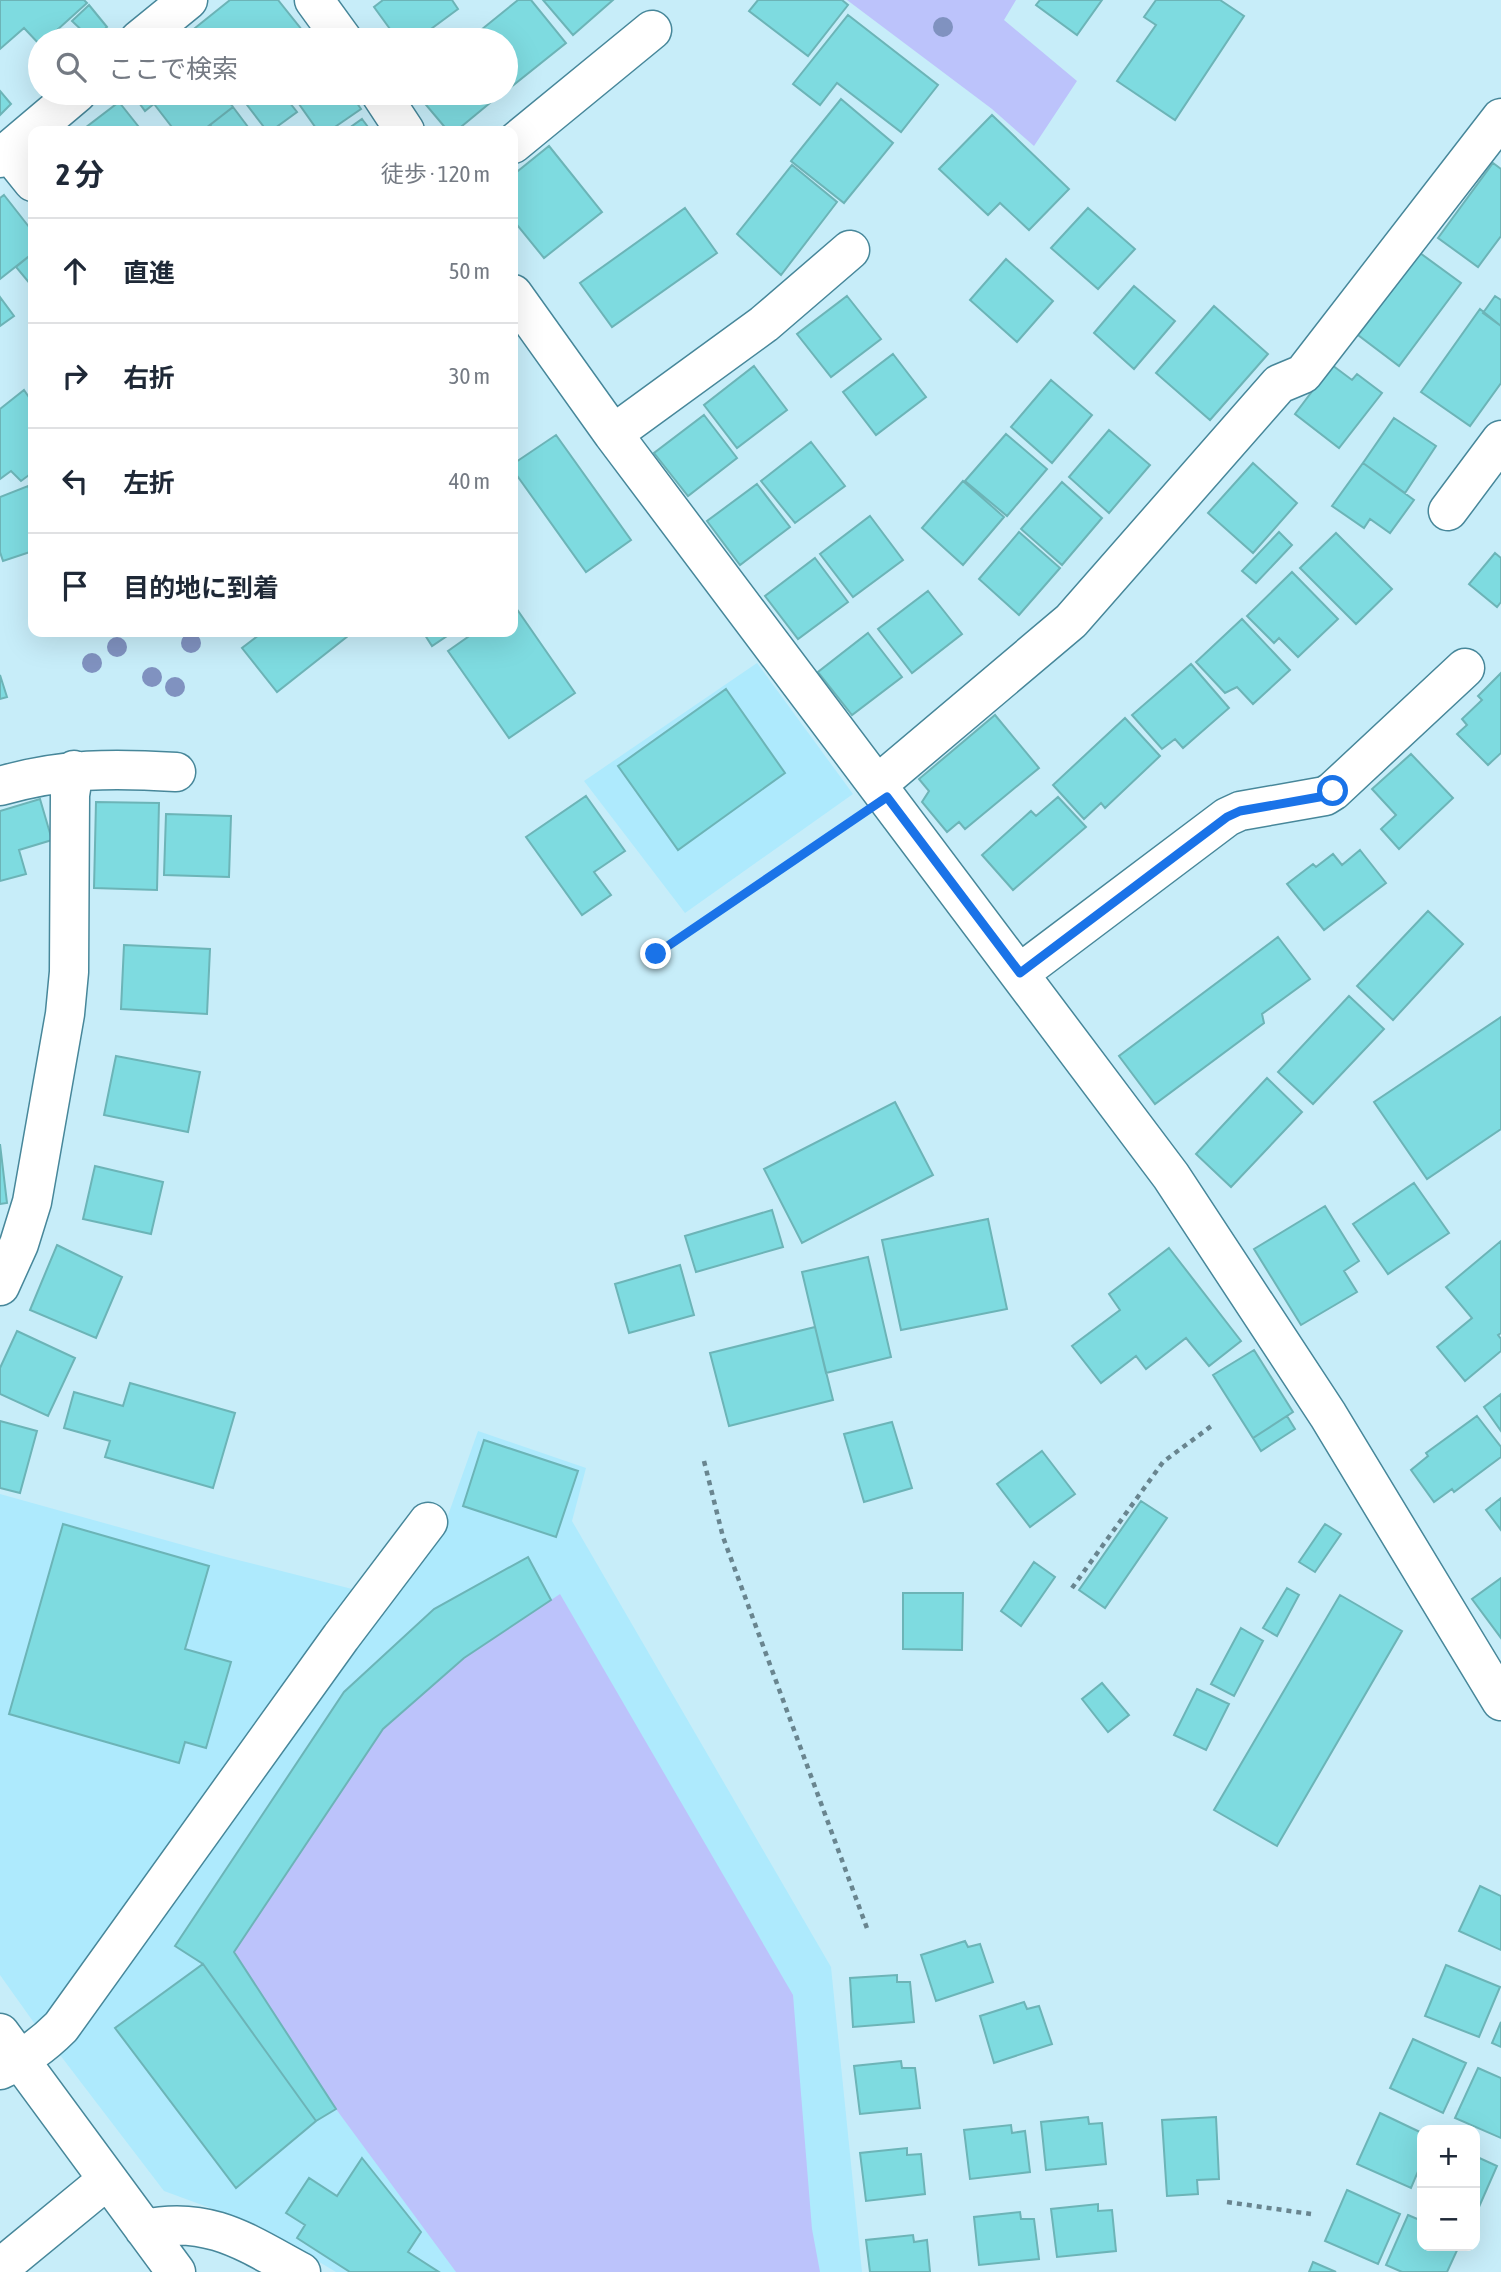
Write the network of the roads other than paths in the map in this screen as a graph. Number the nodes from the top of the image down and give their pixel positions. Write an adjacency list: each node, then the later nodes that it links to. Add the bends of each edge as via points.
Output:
1 (188, 0): 3 (street)
2 (314, 0): 4 (street)
3 (154, 28)
4 (334, 28)
5 (652, 30): 12 (street)
6 (63, 105): 9 (street)
7 (388, 105): 10 (street)
8 (1501, 118): 24 (street, via 1304,374 1279,384 1071,621)
9 (38, 126)
10 (402, 126)
11 (28, 134): 13 (street)
12 (518, 140)
13 (4, 154): 14 (street)
14 (28, 178)
15 (850, 250): 17 (street, via 764,324)
16 (518, 301): 17 (street)
17 (613, 434): 24 (street)
18 (1501, 440): 19 (street)
19 (1448, 511)
20 (1465, 668): 25 (street, via 1333,791 1227,817)
21 (74, 770): 22 (street); 23 (street); 26 (street, via 65,1014 32,1202)
22 (176, 772)
23 (0, 786)
24 (883, 791): 25 (street)
25 (1020, 973): 28 (street, via 1214,1239 1328,1415)
26 (0, 1286)
27 (428, 1522): 29 (street, via 61,2028 44,2045)
28 (1501, 1701)
29 (7, 2055): 30 (street)
30 (107, 2180): 31 (street); 32 (street)
31 (144, 2229): 33 (street); 34 (street, via 177,2224 217,2230)
32 (0, 2268)
33 (176, 2272)
34 (302, 2272)

